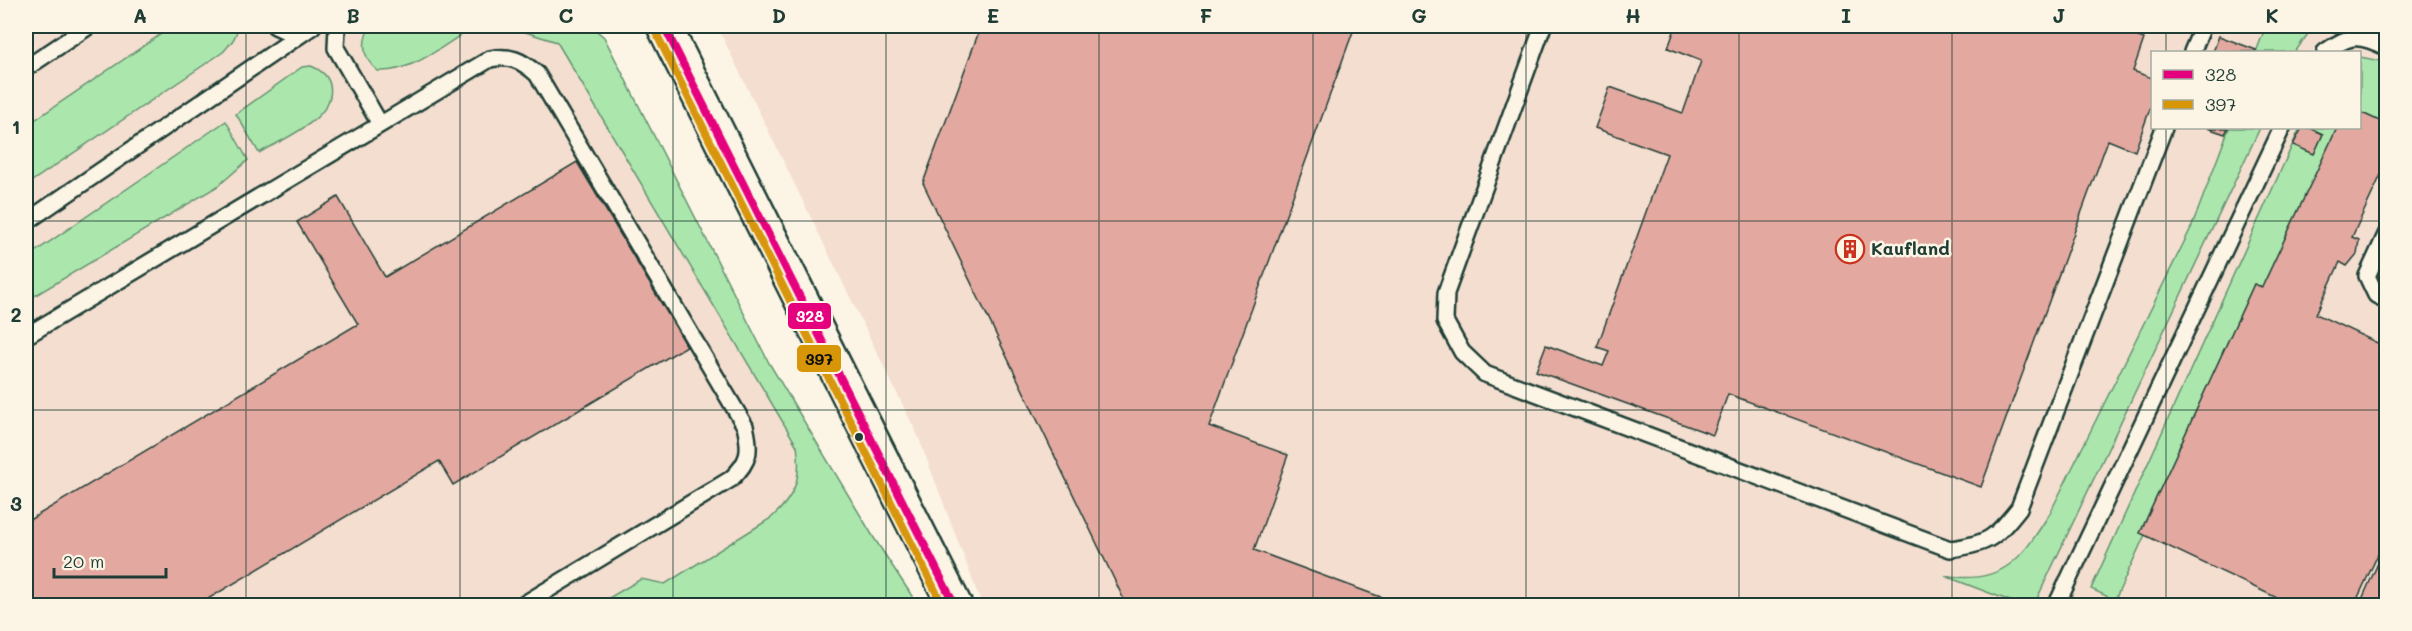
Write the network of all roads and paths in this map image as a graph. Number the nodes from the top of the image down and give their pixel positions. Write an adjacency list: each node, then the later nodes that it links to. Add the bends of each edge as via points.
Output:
1 (89, 26): 11 (lane)
2 (274, 26): 7 (lane, via 288,32)
3 (337, 26): 12 (lane, via 336,48)
4 (664, 26): 20 (main road)
5 (1543, 26): 13 (lane, via 1446,293 1445,321 1462,351 1485,375 1950,549 1978,545 2000,532 2019,508)
6 (2203, 26): 9 (lane)
7 (308, 28): 15 (lane)
8 (2386, 47): 10 (lane, via 2364,37 2344,39)
9 (2192, 51)
10 (2326, 51)
11 (26, 68)
12 (380, 124): 18 (lane); 19 (lane, via 490,59 505,56 522,61 537,74 745,426 750,446 745,466 731,479)
13 (2164, 129)
14 (2282, 129): 21 (lane)
15 (26, 222)
16 (2386, 235): 17 (lane, via 2367,276 2376,295)
17 (2386, 300)
18 (26, 336)
19 (521, 606)
20 (955, 606)
21 (2056, 606)

